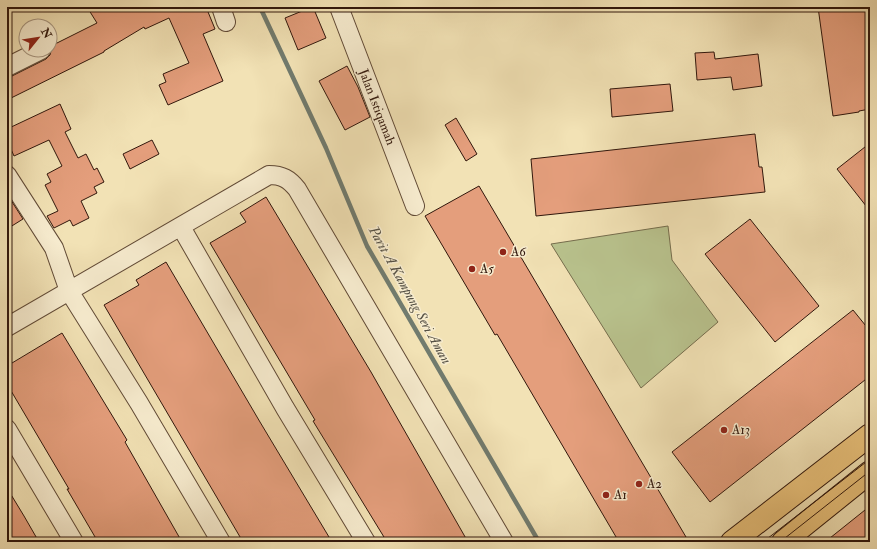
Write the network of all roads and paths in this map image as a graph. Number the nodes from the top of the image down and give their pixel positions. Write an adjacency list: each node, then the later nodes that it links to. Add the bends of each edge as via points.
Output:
1 (339, 7): 5 (street, Jalan Istiqamah)
2 (25, 58): 3 (street)
3 (7, 67)
4 (7, 175): 7 (street, via 54,248)
5 (415, 206)
6 (181, 227): 7 (street); 14 (street); 15 (street, via 269,176 278,175 291,182)
7 (69, 291): 8 (street); 13 (street)
8 (7, 327)
9 (7, 429): 12 (street)
10 (870, 435): 16 (main road)
11 (870, 472): 17 (main road)
12 (74, 542)
13 (221, 542)
14 (366, 542)
15 (504, 542)
16 (732, 542)
17 (783, 542)

